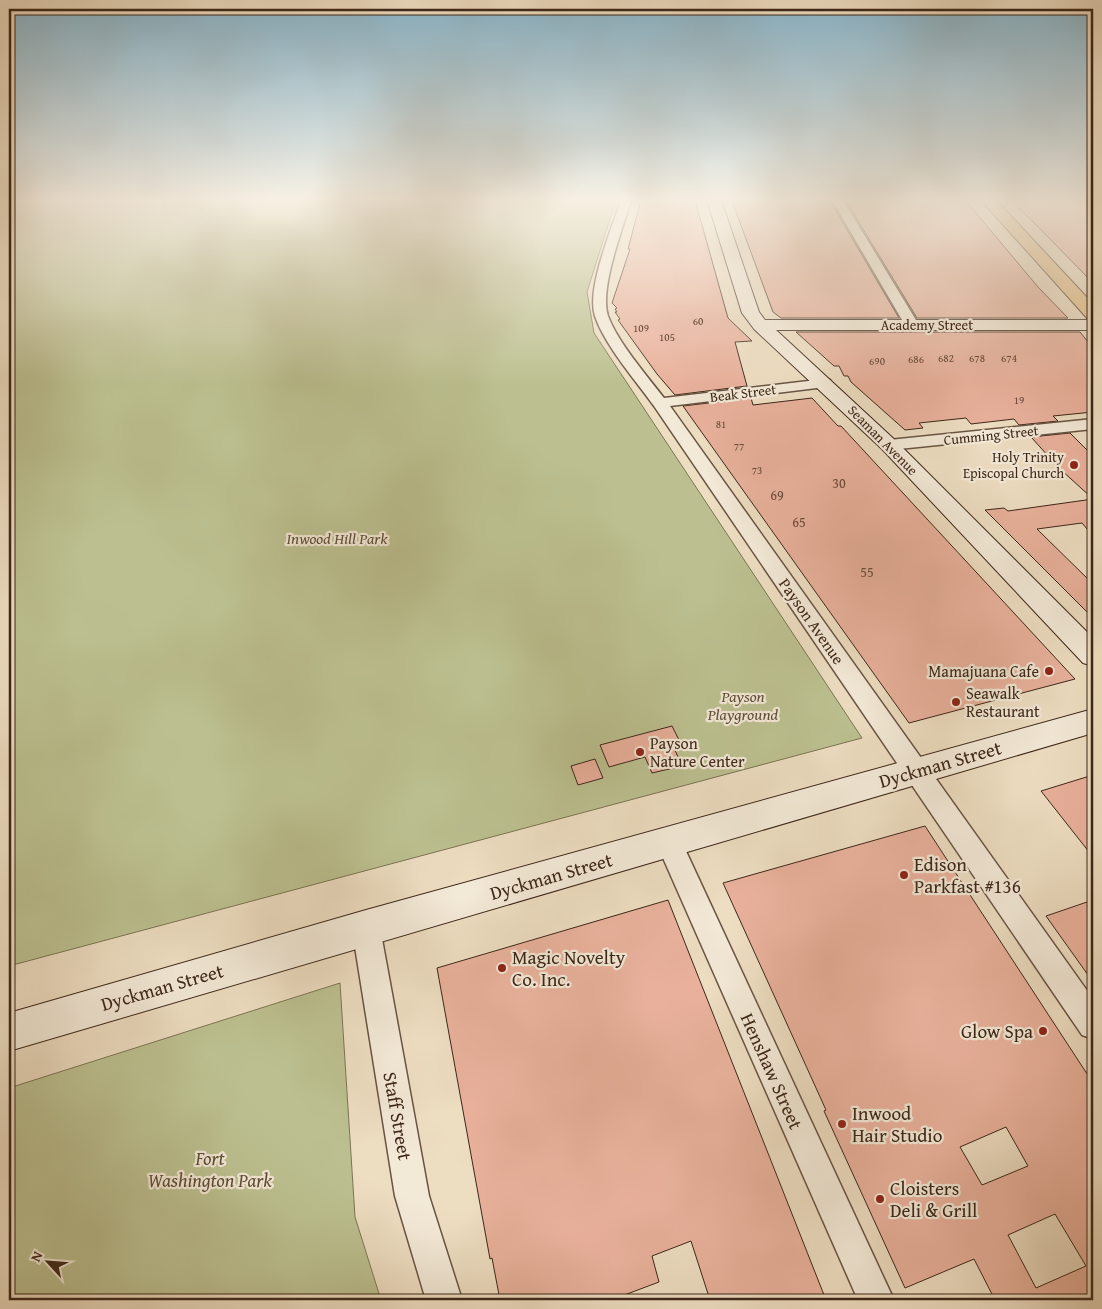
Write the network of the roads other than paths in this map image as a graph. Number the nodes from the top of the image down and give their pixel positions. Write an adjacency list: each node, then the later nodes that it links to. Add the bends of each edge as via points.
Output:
1 (608, 261): 10 (street, Payson Avenue, via 600,287 601,315 620,350)
2 (734, 261): 6 (street, Seaman Avenue, via 751,313)
3 (874, 261): 7 (street)
4 (1044, 261): 5 (main road)
5 (1093, 314)
6 (760, 324): 7 (street, Academy Street); 9 (street, Seaman Avenue)
7 (912, 325): 8 (street, Academy Street)
8 (1093, 325)
9 (825, 384): 10 (street, Beak Street); 12 (street, Seaman Avenue)
10 (660, 403): 15 (street, Payson Avenue)
11 (1093, 424): 12 (street, Cumming Street)
12 (889, 445): 13 (street, Seaman Avenue)
13 (1093, 656)
14 (1093, 720): 15 (street, Dyckman Street)
15 (916, 770): 16 (street, Dyckman Street); 18 (street, Payson Avenue)
16 (669, 842): 17 (street, Dyckman Street); 21 (street, Henshaw Street)
17 (366, 928): 19 (street, Dyckman Street); 20 (street, Staff Street, via 412,1196)
18 (1093, 1024)
19 (9, 1032)
20 (444, 1300)
21 (876, 1300)

